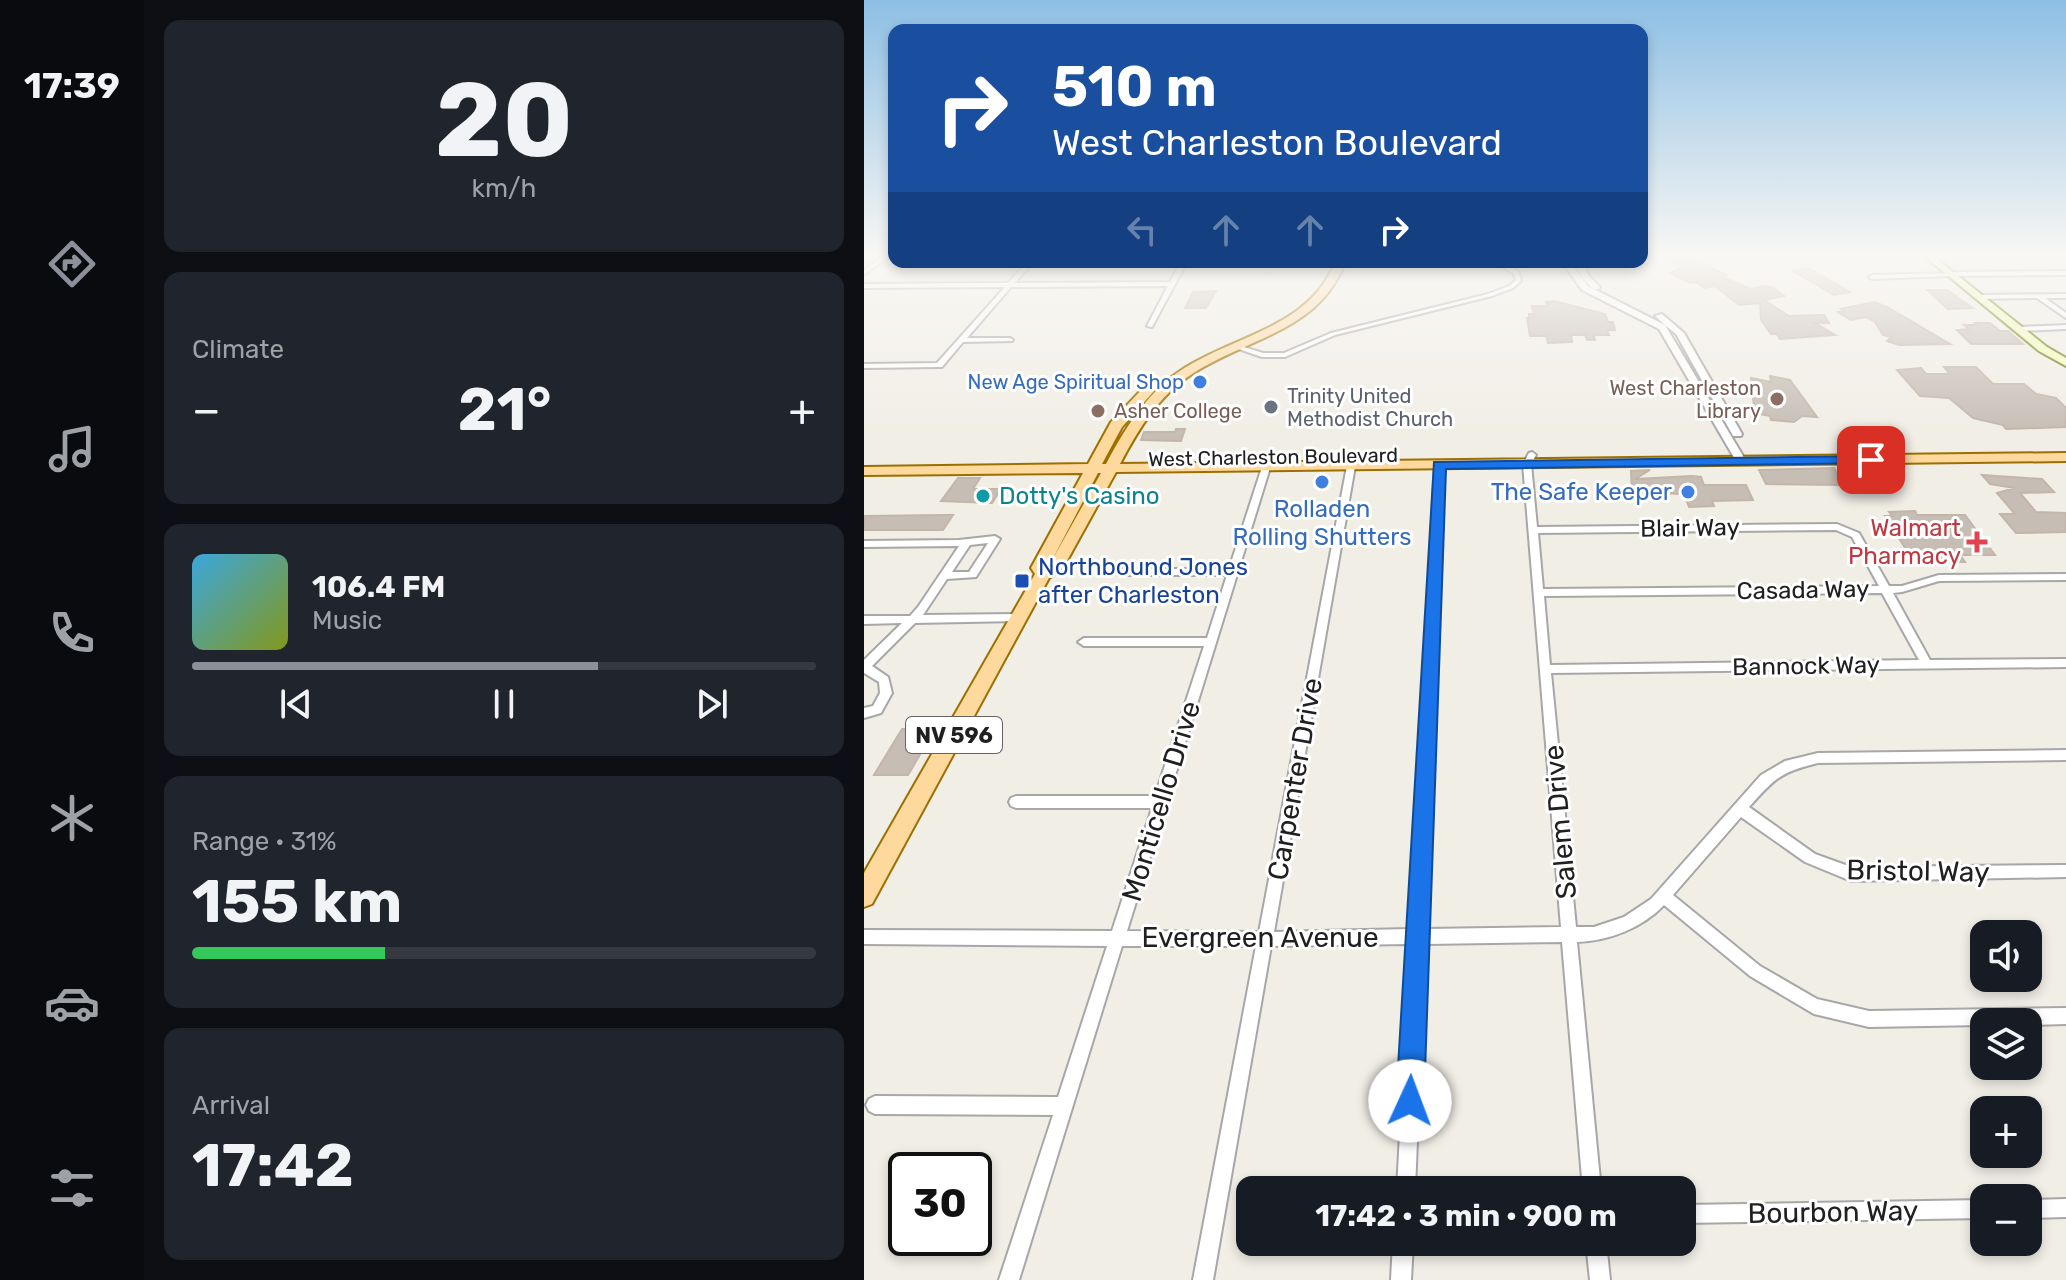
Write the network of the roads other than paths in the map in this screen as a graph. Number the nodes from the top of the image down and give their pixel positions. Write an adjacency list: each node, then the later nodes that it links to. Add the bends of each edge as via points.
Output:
1 (984, 315): 11 (street)
2 (1156, 315): 8 (street)
3 (1283, 315): 13 (main road, NV 596)
4 (1407, 315): 13 (street, via 1333,334 1285,355 1269,356)
5 (1640, 315): 15 (street, via 1662,327)
6 (1656, 315): 14 (street, via 1680,333)
7 (2001, 315): 9 (main road)
8 (1150, 326)
9 (2017, 327): 10 (street); 16 (main road)
10 (2066, 327)
11 (961, 340): 12 (street); 17 (street, via 939,365)
12 (1010, 340)
13 (1234, 343): 25 (main road, NV 596, via 1157,396)
14 (1689, 350): 15 (street); 20 (street)
15 (1676, 351): 20 (street)
16 (2063, 364)
17 (864, 366)
18 (2066, 448): 20 (main road, West Charleston Boulevard)
19 (1368, 456): 22 (main road, West Charleston Boulevard); 24 (main road, West Charleston Boulevard); 28 (main road)
20 (1744, 457): 21 (main road, West Charleston Boulevard); 22 (main road, West Charleston Boulevard)
21 (2066, 457)
22 (1529, 459): 26 (main road, West Charleston Boulevard); 30 (street, Salem Drive)
23 (864, 462): 25 (main road, West Charleston Boulevard)
24 (1267, 463): 25 (main road, West Charleston Boulevard); 28 (main road, West Charleston Boulevard); 34 (street, Monticello Drive)
25 (1104, 464): 29 (main road, West Charleston Boulevard); 41 (main road, NV 596, via 1055,568 1043,574)
26 (1439, 465): 27 (main road, West Charleston Boulevard); 56 (street)
27 (1351, 466): 28 (main road, West Charleston Boulevard); 59 (street, Carpenter Drive)
28 (1326, 467)
29 (864, 471)
30 (1532, 530): 37 (street, Blair Way, via 1848,530 1856,535); 38 (street, Salem Drive)
31 (967, 542): 32 (street); 35 (street); 35 (street, via 995,539 972,575)
32 (864, 544)
33 (1119, 572): 34 (street)
34 (1234, 572): 43 (street, Monticello Drive)
35 (946, 576): 40 (street)
36 (2066, 577): 37 (street, Casada Way, via 1939,578)
37 (1886, 589): 38 (street, Casada Way); 45 (street)
38 (1539, 593): 46 (street, Salem Drive)
39 (864, 620): 40 (street)
40 (913, 620): 41 (street); 47 (street, via 864,667 884,680 886,693 877,710)
41 (1018, 620): 53 (main road, NV 596)
42 (1084, 642): 43 (street)
43 (1211, 642): 50 (street, Monticello Drive)
44 (2066, 663): 45 (street, Bannock Way)
45 (1927, 665): 46 (street, Bannock Way)
46 (1546, 669): 55 (street, Salem Drive)
47 (864, 713)
48 (2066, 755): 51 (street, Evergreen Avenue, via 1818,758 1789,765 1766,779)
49 (1016, 802): 50 (street)
50 (1160, 802): 58 (street, Monticello Drive)
51 (1741, 809): 52 (street, Bristol Way, via 1810,858 1851,874); 54 (street, Evergreen Avenue)
52 (2066, 871)
53 (864, 896)
54 (1664, 896): 55 (street, Evergreen Avenue, via 1612,930); 60 (street, via 1755,971 1814,1006 1869,1019)
55 (1569, 934): 56 (street, Evergreen Avenue); 64 (street, Salem Drive)
56 (1417, 936): 59 (street, Evergreen Avenue); 63 (street)
57 (864, 937): 58 (street, Evergreen Avenue)
58 (1118, 938): 59 (street, Evergreen Avenue); 62 (street, Monticello Drive)
59 (1266, 939): 72 (street, Carpenter Drive)
60 (2066, 1016)
61 (875, 1105): 62 (street)
62 (1064, 1106): 71 (street, Monticello Drive)
63 (1407, 1176)
64 (1591, 1176)
65 (2066, 1208): 67 (street)
66 (1970, 1209): 68 (street, Bourbon Way)
67 (2042, 1209)
68 (1696, 1214)
69 (1402, 1256): 73 (street)
70 (1597, 1256): 74 (street)
71 (1009, 1280)
72 (1203, 1280)
73 (1401, 1280)
74 (1600, 1280)

